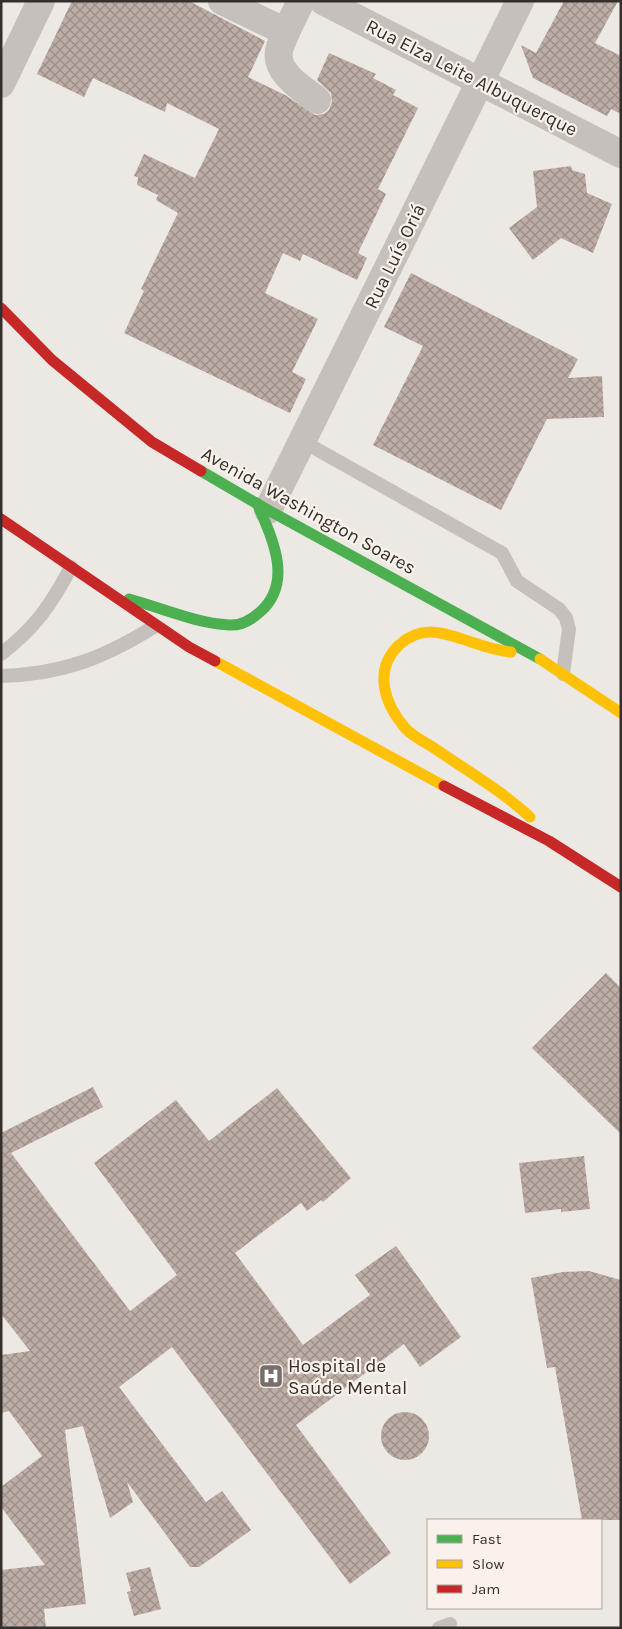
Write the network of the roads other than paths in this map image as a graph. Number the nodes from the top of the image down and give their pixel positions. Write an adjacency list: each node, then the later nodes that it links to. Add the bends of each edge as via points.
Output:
1 (41, 1): 8 (street)
2 (222, 1): 6 (street)
3 (301, 1): 6 (street)
4 (323, 1): 7 (street, Rua Elza Leite Albuquerque)
5 (520, 1): 7 (street, Rua Luís Oriá)
6 (286, 32): 9 (street, via 279,53 283,68)
7 (480, 81): 10 (street, Rua Elza Leite Albuquerque); 12 (street, Rua Luís Oriá)
8 (1, 84)
9 (317, 100)
10 (621, 154)
11 (1, 308): 13 (highway, Avenida Washington Soares, via 52,360 152,442)
12 (302, 441): 13 (street, Rua Luís Oriá); 20 (lane, via 502,553 517,581 559,609 566,618 569,629)
13 (262, 506): 16 (highway, via 275,546 280,582 272,603 244,624 198,620); 19 (highway, Avenida Washington Soares)
14 (1, 519): 15 (highway)
15 (71, 568): 16 (highway); 18 (lane, via 52,604 23,637)
16 (110, 594): 17 (highway)
17 (156, 626): 21 (lane, via 119,649 92,660 49,671); 23 (highway, via 287,702)
18 (1, 654)
19 (533, 654): 20 (highway, Avenida Washington Soares); 23 (highway, via 492,649 428,631 406,638 387,660 383,674 384,690 393,713 407,730 512,801 530,816)
20 (563, 674): 22 (highway, Avenida Washington Soares)
21 (1, 676)
22 (621, 713)
23 (549, 840): 24 (highway)
24 (621, 887)

